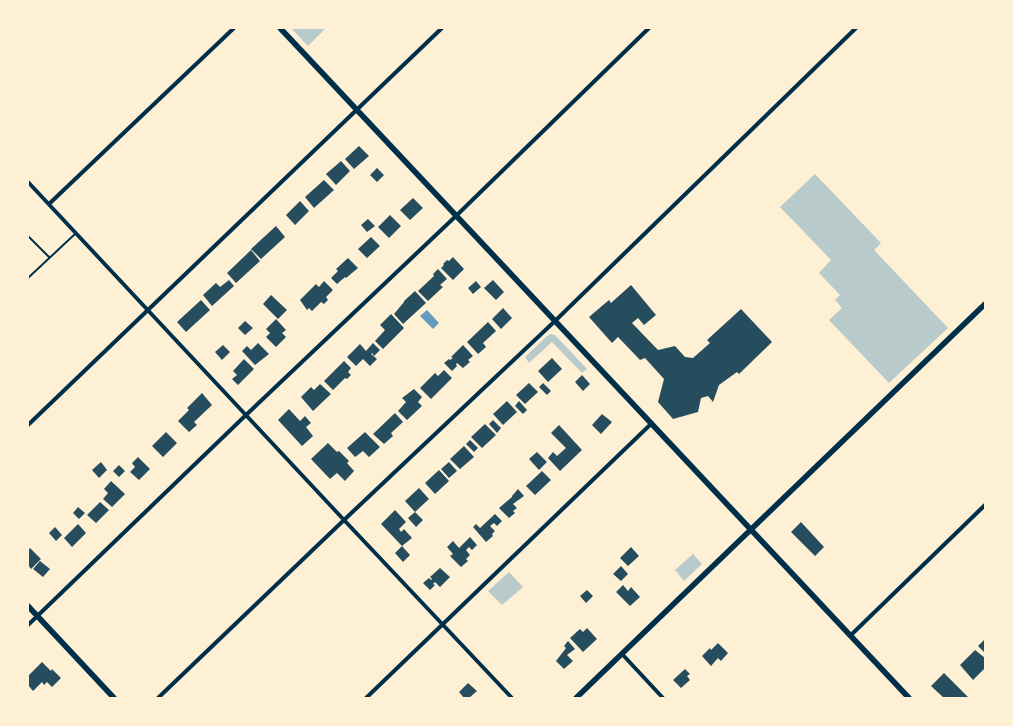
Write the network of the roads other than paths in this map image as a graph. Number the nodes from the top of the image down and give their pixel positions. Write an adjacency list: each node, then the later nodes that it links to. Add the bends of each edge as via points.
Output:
1 (234, 28): 8 (street)
2 (280, 28): 6 (street)
3 (442, 28): 6 (street)
4 (649, 28): 9 (street)
5 (856, 28): 16 (street)
6 (356, 110): 9 (street); 15 (street)
7 (28, 182): 8 (street)
8 (49, 204): 10 (street)
9 (457, 215): 16 (street); 17 (street)
10 (75, 234): 12 (lane); 15 (street)
11 (28, 236): 12 (lane)
12 (49, 257): 13 (lane)
13 (28, 278)
14 (985, 304): 22 (street)
15 (147, 310): 17 (street); 19 (street)
16 (555, 320): 18 (street); 21 (street)
17 (246, 415): 21 (street); 24 (street)
18 (652, 423): 22 (street); 26 (street)
19 (28, 425)
20 (985, 505): 27 (street)
21 (344, 520): 26 (street); 30 (street)
22 (751, 530): 27 (street); 28 (street)
23 (28, 606): 24 (street)
24 (37, 616): 25 (street); 29 (street)
25 (28, 625)
26 (442, 625): 31 (street); 32 (street)
27 (851, 635): 35 (street)
28 (622, 654): 33 (street); 34 (street)
29 (114, 698)
30 (158, 698)
31 (366, 698)
32 (512, 698)
33 (576, 698)
34 (662, 698)
35 (909, 698)

